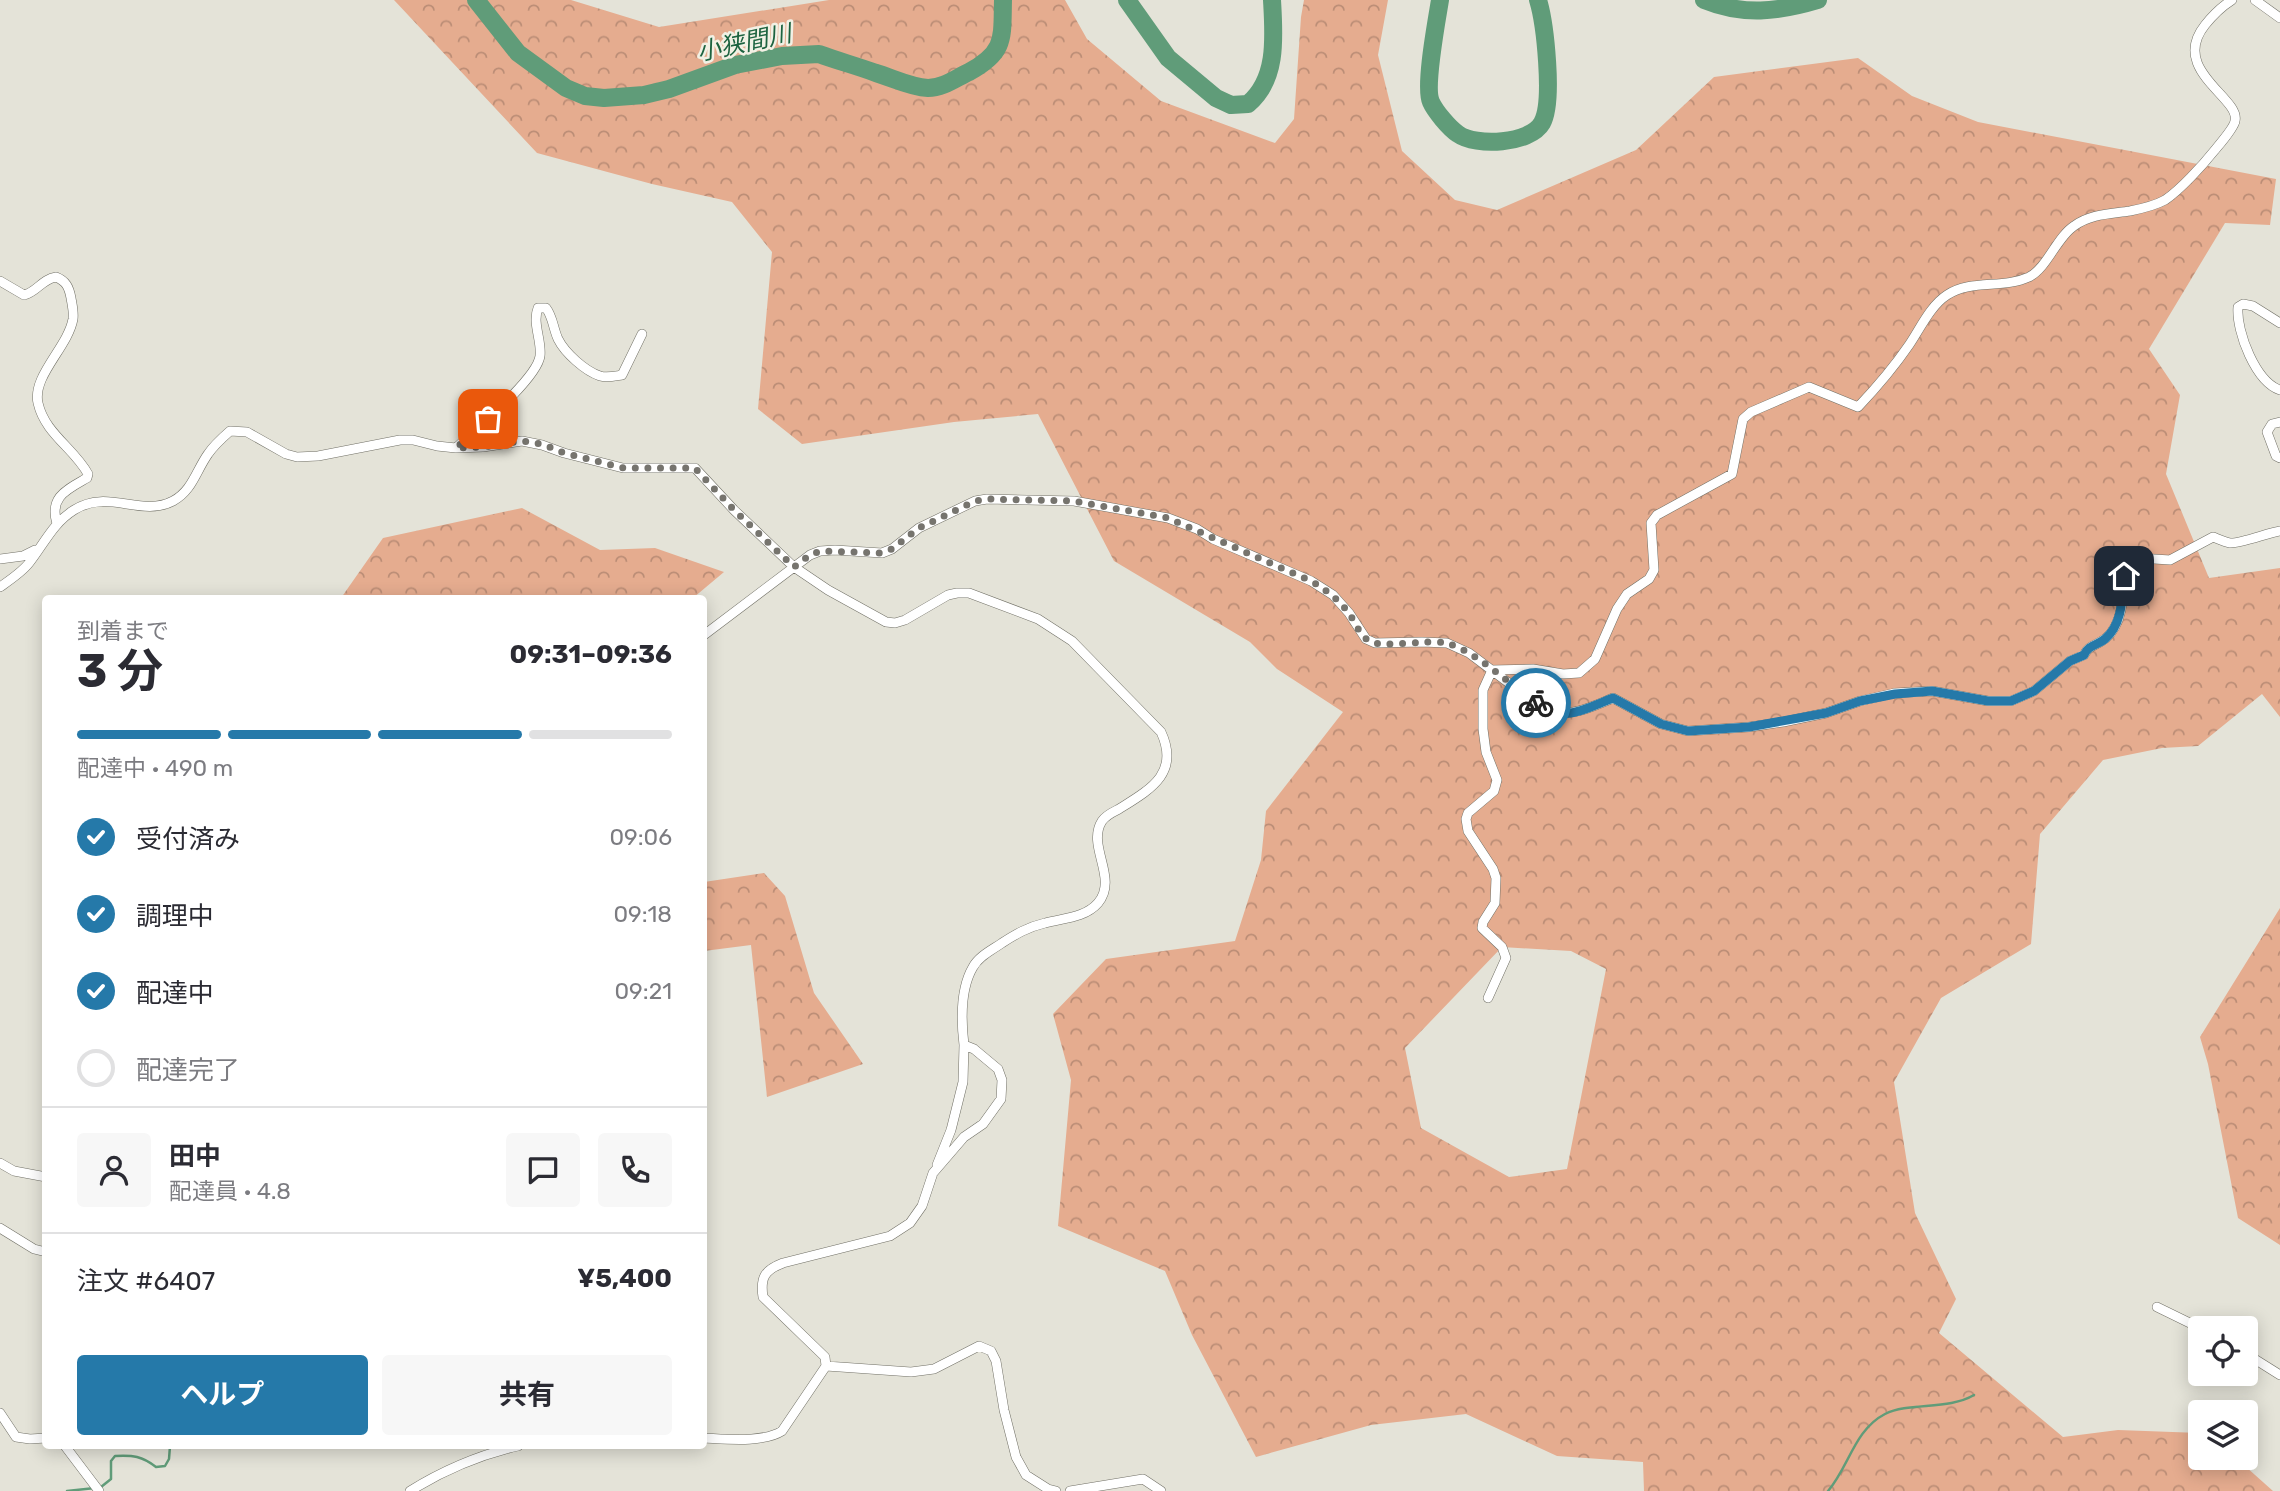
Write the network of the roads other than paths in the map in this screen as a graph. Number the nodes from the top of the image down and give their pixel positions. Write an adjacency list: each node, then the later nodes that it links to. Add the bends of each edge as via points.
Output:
1 (2232, 0): 18 (street, via 2219,9 2195,43 2203,74 2235,112 2235,121 2214,152 2178,188 2154,204 2084,220 2070,228 2029,277 1960,288 1944,297 1858,407 1809,387 1751,412 1743,419 1732,474 1657,515 1651,523 1654,570 1649,579 1626,594 1595,659 1579,673)
2 (2255, 0): 3 (street)
3 (2280, 18)
4 (0, 281): 11 (street, via 24,295 56,277 70,293 73,321 37,395 49,427 88,474 58,499 54,507)
5 (2280, 323): 7 (street, via 2253,306 2238,307 2245,345 2255,366)
6 (642, 334): 9 (street, via 622,375 602,377 564,348 546,307 538,308 540,359 505,404)
7 (2280, 390)
8 (2280, 422): 10 (street, via 2267,432)
9 (456, 448): 11 (street, via 400,440 297,457 247,432 230,431 208,454 185,492 172,502 142,506 94,501 71,511); 15 (street, via 522,441 624,468 695,468)
10 (2280, 458)
11 (57, 524): 13 (street)
12 (2280, 531): 18 (street, via 2240,543 2213,537 2170,560 2125,562 2117,624 2106,638 2034,691 2011,701 1932,691 1895,694 1783,722 1688,731 1661,724 1613,698 1578,712 1560,715 1546,711)
13 (37, 549): 14 (street); 16 (street, via 29,563)
14 (0, 559)
15 (794, 567): 17 (street); 18 (street, via 820,551 882,553 919,528 975,501 1074,501 1168,518 1197,529 1333,595 1374,643 1447,643); 20 (street, via 886,622 905,620 957,593 969,593 1038,619 1072,641 1161,732 1166,743 1168,760 1155,785 1104,818 1099,827 1106,883 1100,902 1078,916 1022,930 974,965 962,1010)
16 (0, 587)
17 (707, 633)
18 (1492, 670): 19 (street, via 1483,690 1483,729 1497,780 1494,791 1466,819 1468,831 1496,878 1495,903 1482,928 1506,953)
19 (1488, 998)
20 (964, 1045): 22 (street, via 963,1082); 22 (street, via 998,1069 1001,1099 983,1124 964,1137)
21 (0, 1163): 23 (street)
22 (933, 1173): 29 (street, via 922,1206 910,1223 890,1236 783,1263 764,1276 763,1297 825,1357)
23 (42, 1176)
24 (0, 1228): 25 (street)
25 (42, 1251)
26 (2157, 1307): 27 (street)
27 (2188, 1322)
28 (2258, 1361): 30 (street)
29 (826, 1366): 33 (street, via 774,1436); 38 (street, via 911,1372 934,1369 979,1346 991,1352 1016,1457 1026,1475)
30 (2280, 1375)
31 (0, 1413): 32 (street, via 16,1437)
32 (42, 1438)
33 (707, 1438)
34 (67, 1449): 36 (street)
35 (505, 1449): 37 (street, via 437,1474)
36 (99, 1491)
37 (410, 1491)
38 (1056, 1491)
39 (1070, 1491): 40 (street, via 1143,1479)
40 (1161, 1491)

